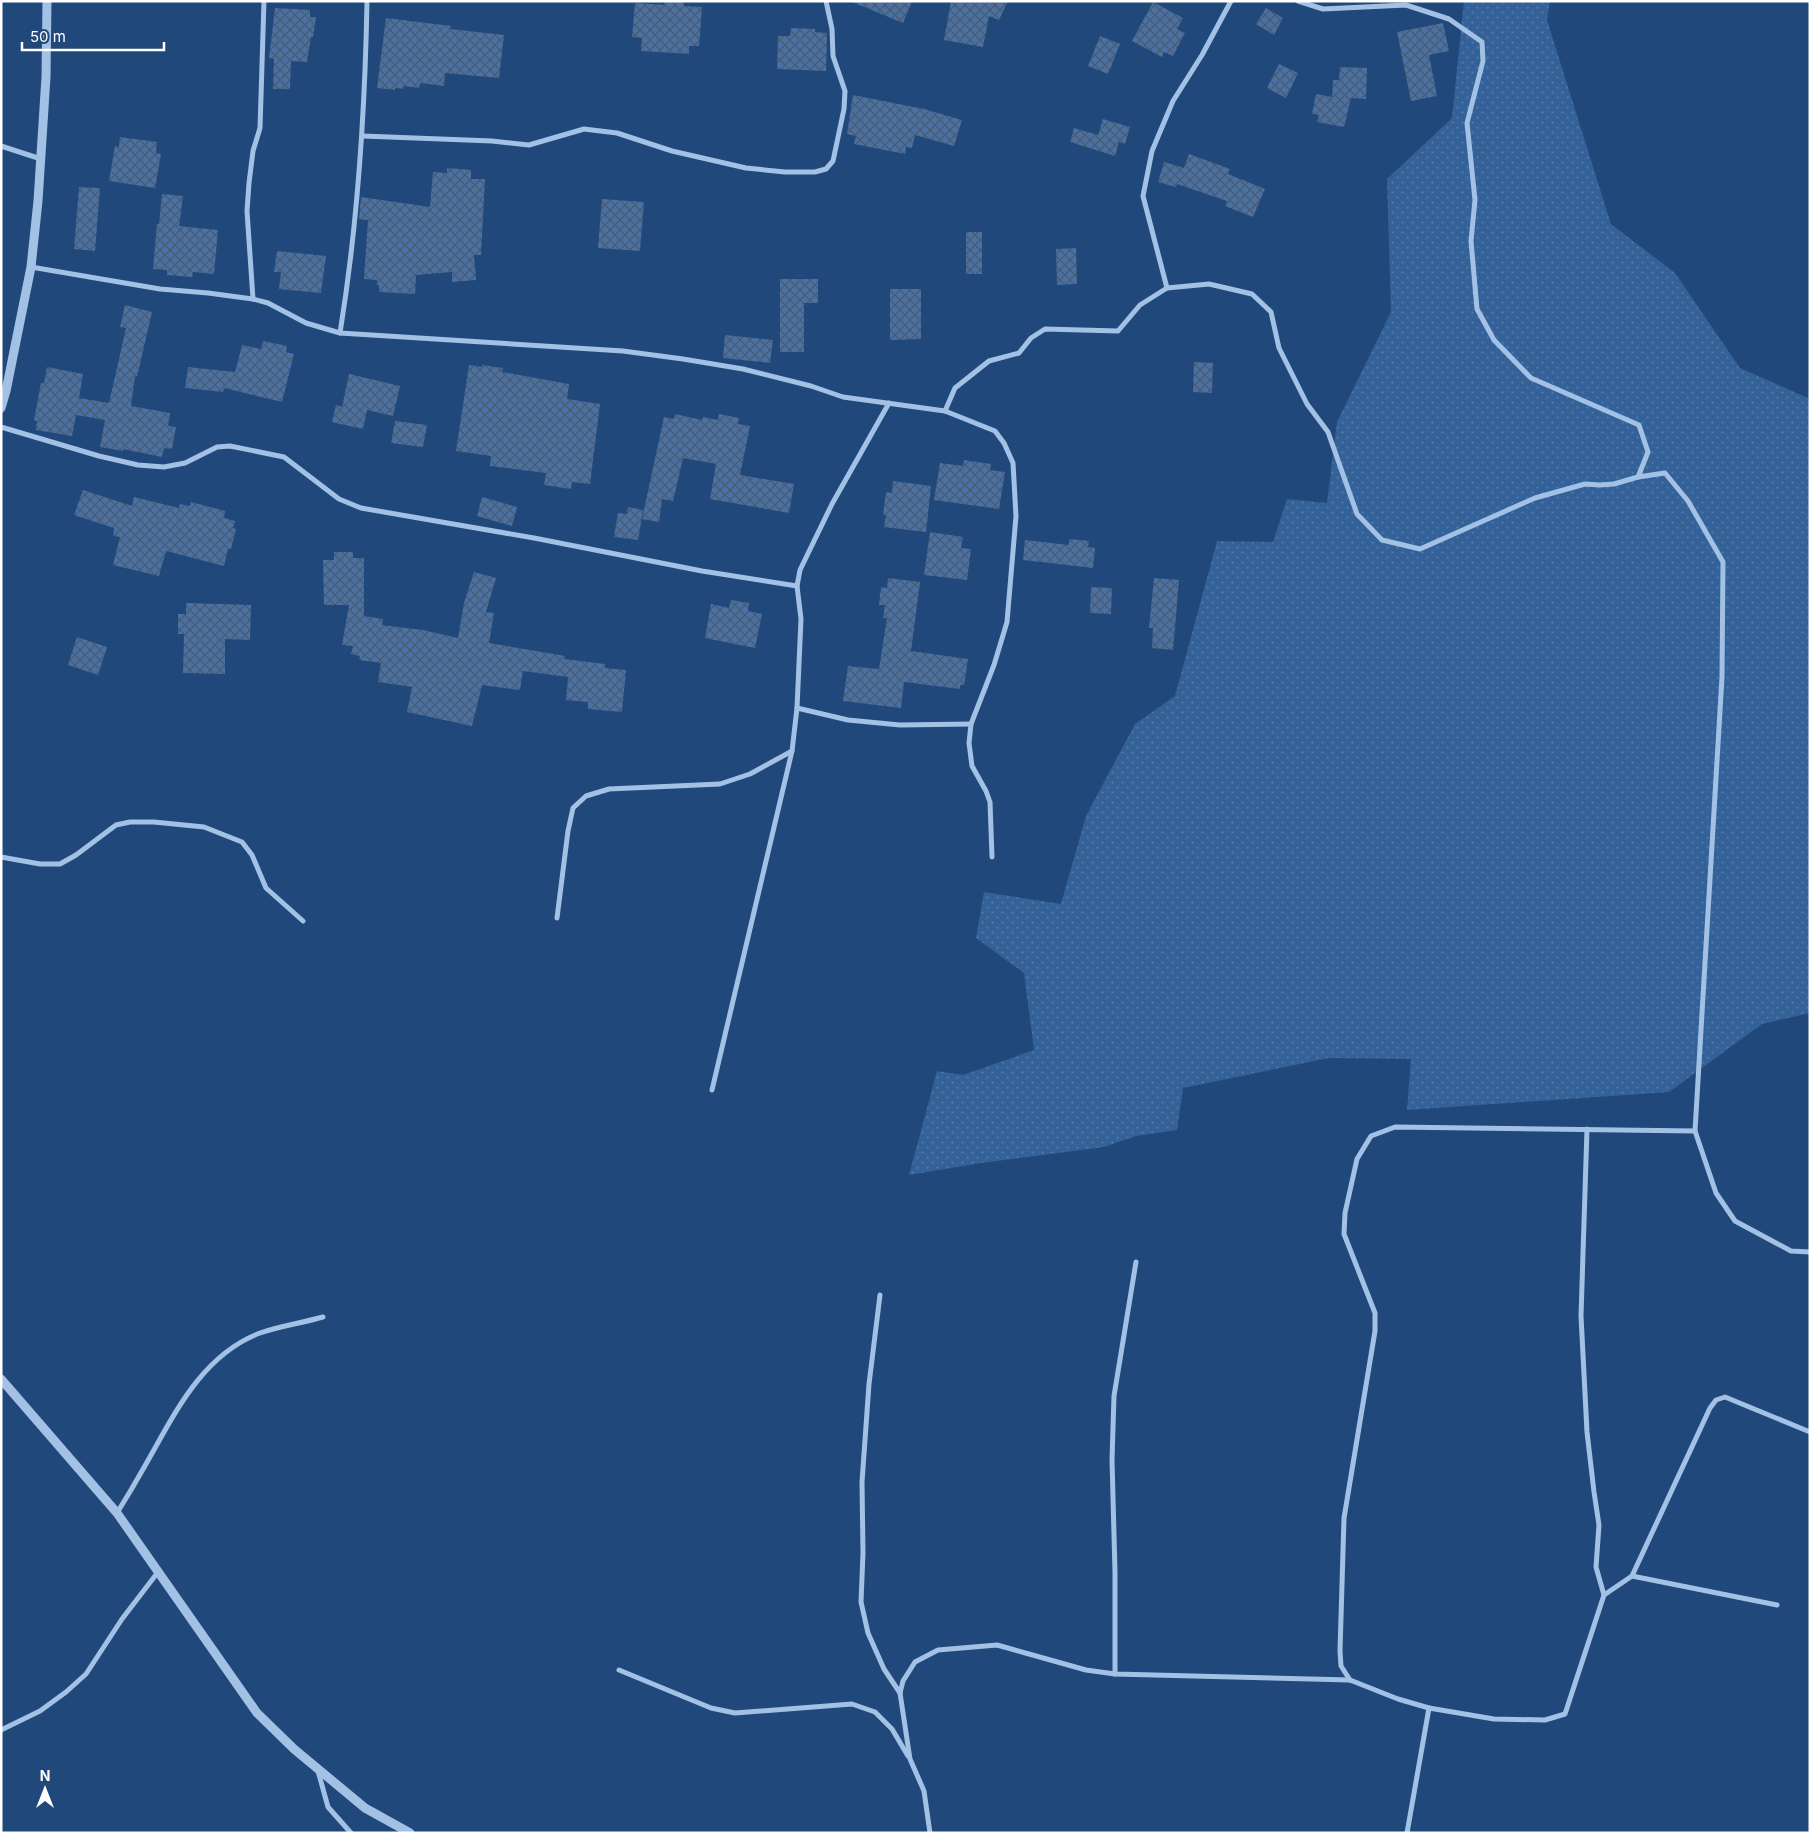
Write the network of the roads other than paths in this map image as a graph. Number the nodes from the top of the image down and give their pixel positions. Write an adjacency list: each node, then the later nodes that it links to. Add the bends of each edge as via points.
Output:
1 (47, 1): 11 (street)
2 (264, 1): 14 (street, via 260,128 253,151 247,211)
3 (367, 1): 9 (street)
4 (826, 1): 9 (street, via 833,56 845,91 833,161 826,169 786,172 746,168 672,151 617,133 584,129 529,145 492,140)
5 (1231, 1): 13 (street, via 1172,101 1152,151 1143,196)
6 (1298, 1): 8 (street, via 1323,9)
7 (1385, 1): 8 (street)
8 (1380, 6): 20 (street, via 1406,5 1449,19 1482,42 1483,61 1467,123 1475,200 1471,241 1478,309 1494,340 1531,378 1639,424 1648,452)
9 (363, 136): 15 (street, via 350,274)
10 (1, 146): 11 (street)
11 (41, 159): 12 (street)
12 (31, 267): 14 (street, via 160,289); 17 (street)
13 (1167, 288): 18 (street, via 1140,305 1118,331 1044,329 1018,353 989,362 955,388); 20 (street, via 1209,284 1252,294 1271,312 1279,348 1307,404 1328,432 1357,514 1382,540 1420,549 1535,498 1585,484 1607,484)
14 (253, 299): 15 (street, via 268,303 306,323)
15 (340, 333): 16 (street, via 623,351 743,369 844,397)
16 (889, 403): 18 (street); 21 (street, via 832,504 800,570)
17 (1, 408)
18 (945, 411): 23 (street, via 995,430 1013,463 1016,516 1007,622)
19 (1, 427): 21 (street, via 138,465 164,467 185,463 217,448 246,448 284,456 339,499 361,508)
20 (1638, 477): 31 (street, via 1665,473 1688,501 1723,562 1722,677)
21 (797, 586): 22 (street, via 801,619)
22 (797, 708): 23 (street, via 848,720 900,725); 24 (street)
23 (970, 724): 26 (street, via 972,766 990,802)
24 (792, 751): 27 (street, via 750,774 720,784 609,789 586,796 573,808); 29 (street)
25 (1, 857): 28 (street, via 60,864 116,825 130,822 204,828 242,842 252,855 266,888)
26 (992, 857)
27 (557, 918)
28 (303, 921)
29 (712, 1090)
30 (1587, 1129): 31 (street); 41 (street, via 1581,1316 1587,1432 1599,1525 1596,1566); 45 (street, via 1395,1126 1371,1136 1357,1160 1345,1213 1344,1234 1375,1313 1375,1331 1344,1518 1340,1651 1341,1666)
31 (1695, 1131): 32 (street, via 1716,1193 1735,1221 1790,1251)
32 (1810, 1252)
33 (1136, 1262): 44 (street, via 1114,1396)
34 (880, 1295): 46 (street, via 862,1482 861,1602 884,1670)
35 (323, 1317): 38 (street, via 260,1333 214,1361 194,1384 170,1421)
36 (1, 1379): 38 (street)
37 (1810, 1432): 40 (street, via 1725,1397 1716,1400)
38 (117, 1514): 39 (street)
39 (158, 1572): 48 (street, via 86,1674 40,1710); 50 (street, via 257,1713)
40 (1632, 1576): 41 (street); 42 (street)
41 (1604, 1595): 47 (street, via 1565,1714 1545,1720 1494,1719)
42 (1777, 1605)
43 (619, 1670): 49 (street, via 711,1708 735,1713 852,1704 876,1712 892,1729)
44 (1114, 1674): 45 (street); 46 (street, via 1086,1670 996,1645 948,1649 938,1650 915,1662 903,1681)
45 (1350, 1680): 47 (street)
46 (900, 1693): 49 (street)
47 (1429, 1708): 54 (street)
48 (1, 1730)
49 (910, 1759): 53 (street, via 924,1791)
50 (317, 1768): 51 (street, via 328,1807); 52 (street, via 365,1808)
51 (351, 1833)
52 (410, 1833)
53 (930, 1833)
54 (1406, 1833)

